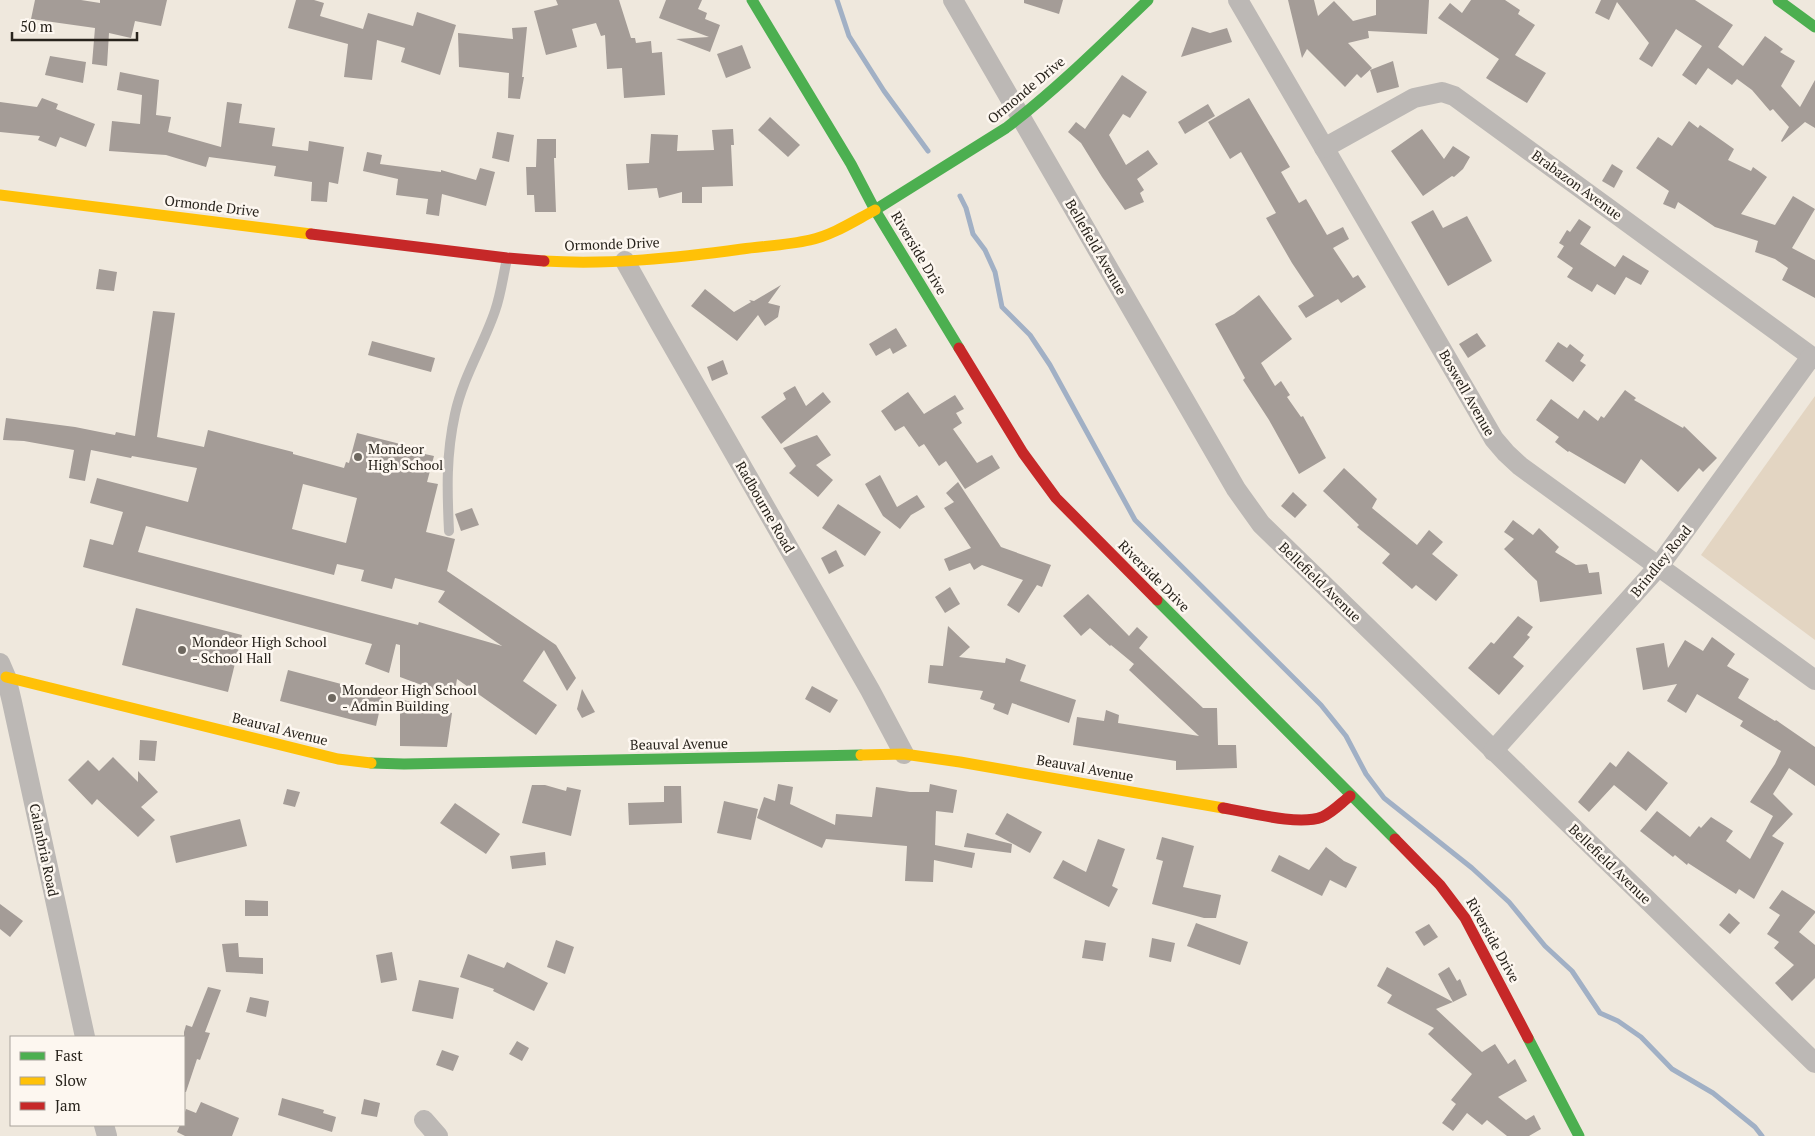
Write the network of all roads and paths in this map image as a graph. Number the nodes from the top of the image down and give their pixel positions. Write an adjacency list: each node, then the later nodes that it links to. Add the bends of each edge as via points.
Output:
1 (752, 0): 10 (street, Riverside Drive, via 851,164)
2 (953, 0): 7 (street, Bellefield Avenue)
3 (1148, 0): 7 (street, Ormonde Drive)
4 (1238, 0): 8 (street, Boswell Avenue)
5 (1778, 0): 6 (street)
6 (1815, 27)
7 (1022, 117): 10 (street, Ormonde Drive); 18 (street, Bellefield Avenue, via 1248,508)
8 (1324, 148): 13 (street, Brabazon Avenue, via 1414,98 1442,92 1454,96); 15 (street, Boswell Avenue, via 1494,439 1520,466)
9 (0, 195): 11 (street, Ormonde Drive)
10 (875, 210): 12 (street, Ormonde Drive, via 838,230 810,240); 20 (street, Riverside Drive, via 1018,445 1056,498)
11 (507, 258): 12 (street, Ormonde Drive, via 565,262); 14 (lane, via 496,309 455,413 446,476)
12 (626, 261): 19 (street, Radbourne Road)
13 (1813, 358): 15 (street, Brindley Road)
14 (449, 531)
15 (1659, 566): 17 (street, Boswell Avenue); 18 (street, Brindley Road)
16 (3, 670): 19 (street, Beauval Avenue, via 359,762 414,764); 21 (street, Calanbria Road)
17 (1815, 680)
18 (1493, 751): 22 (street, Bellefield Avenue)
19 (904, 754): 20 (street, Beauval Avenue, via 1288,819 1323,817)
20 (1350, 796): 25 (street, Riverside Drive, via 1454,901)
21 (85, 1036)
22 (1815, 1063)
23 (424, 1120): 24 (street)
24 (438, 1136)
25 (1578, 1136)

